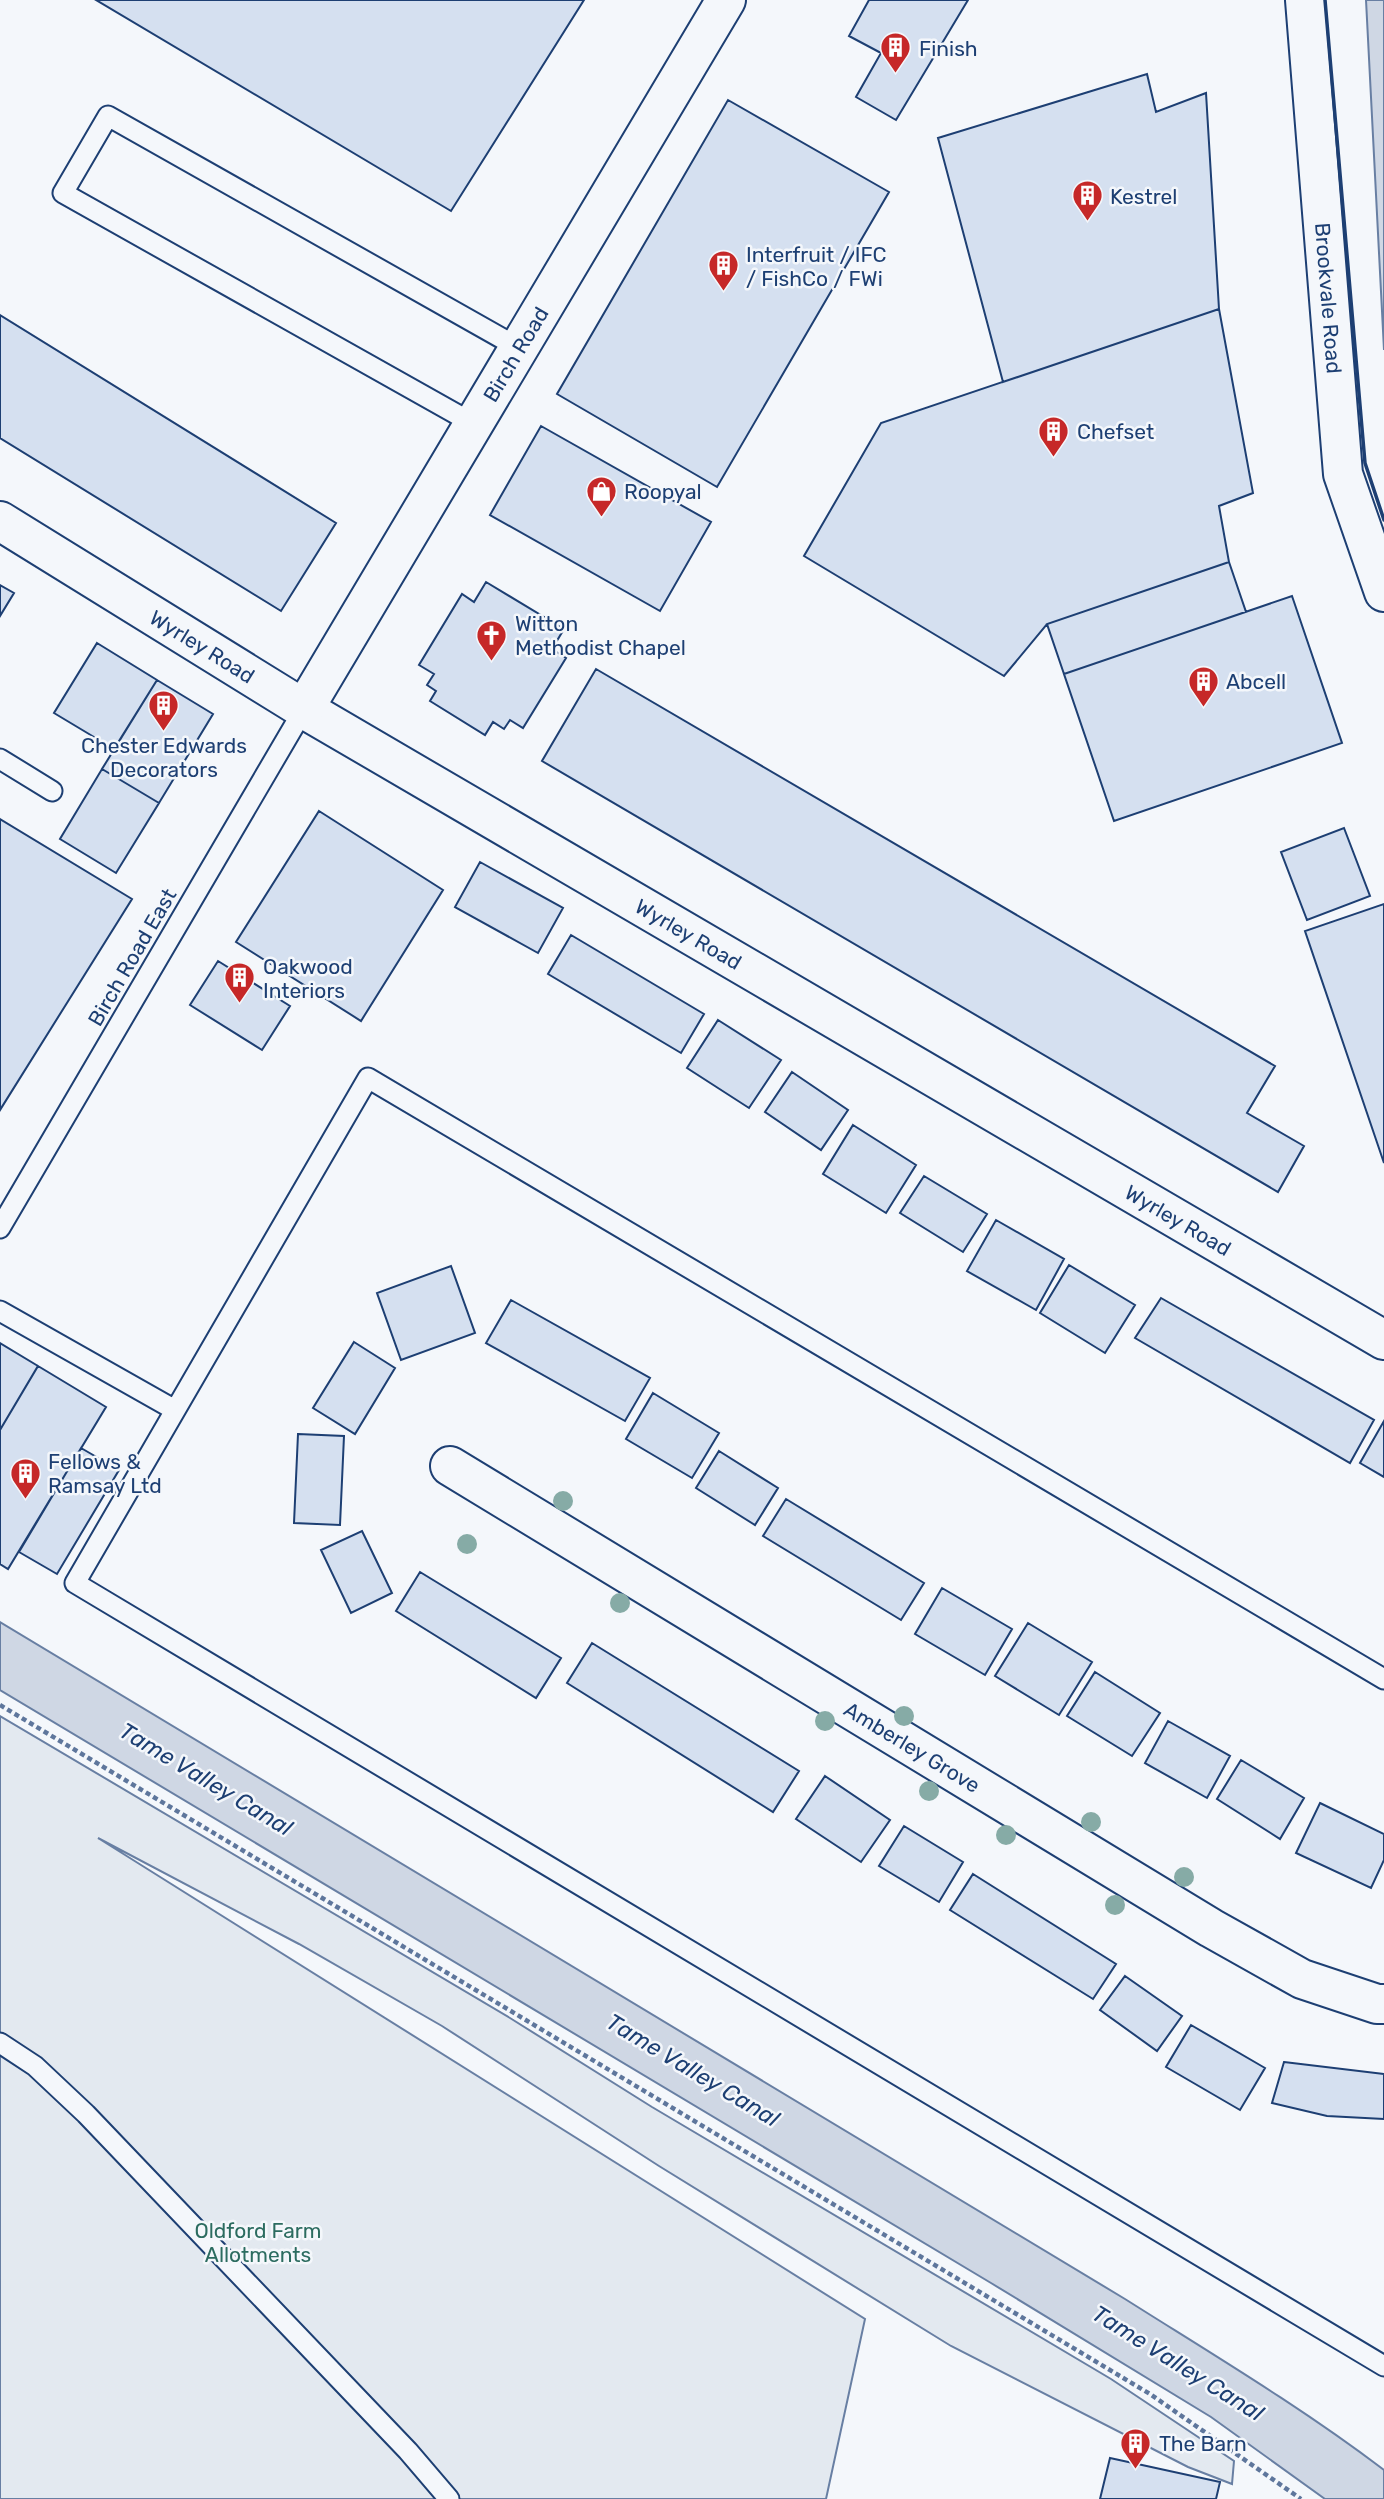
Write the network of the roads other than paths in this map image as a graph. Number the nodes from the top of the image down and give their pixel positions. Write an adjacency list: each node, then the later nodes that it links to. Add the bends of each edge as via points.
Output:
1 (726, 0): 3 (street, Birch Road)
2 (1305, 0): 6 (street, Brookvale Road, via 1343,474)
3 (519, 348): 4 (street, Birch Road); 4 (lane, via 108,116 63,192)
4 (474, 424): 7 (street, Birch Road)
5 (0, 521): 7 (street, Wyrley Road)
6 (1384, 592)
7 (304, 709): 10 (lane, Birch Road East); 12 (street, Wyrley Road)
8 (0, 759): 9 (lane)
9 (52, 791)
10 (0, 1228)
11 (0, 1311): 13 (lane)
12 (1384, 1340)
13 (175, 1410): 15 (lane, via 368,1079); 18 (lane, via 75,1584)
14 (450, 1466): 16 (street, Amberley Grove, via 1211,1928 1301,1979)
15 (1384, 1679)
16 (1384, 2004)
17 (0, 2043): 19 (lane, via 35,2066 86,2114)
18 (1384, 2366)
19 (449, 2499)

